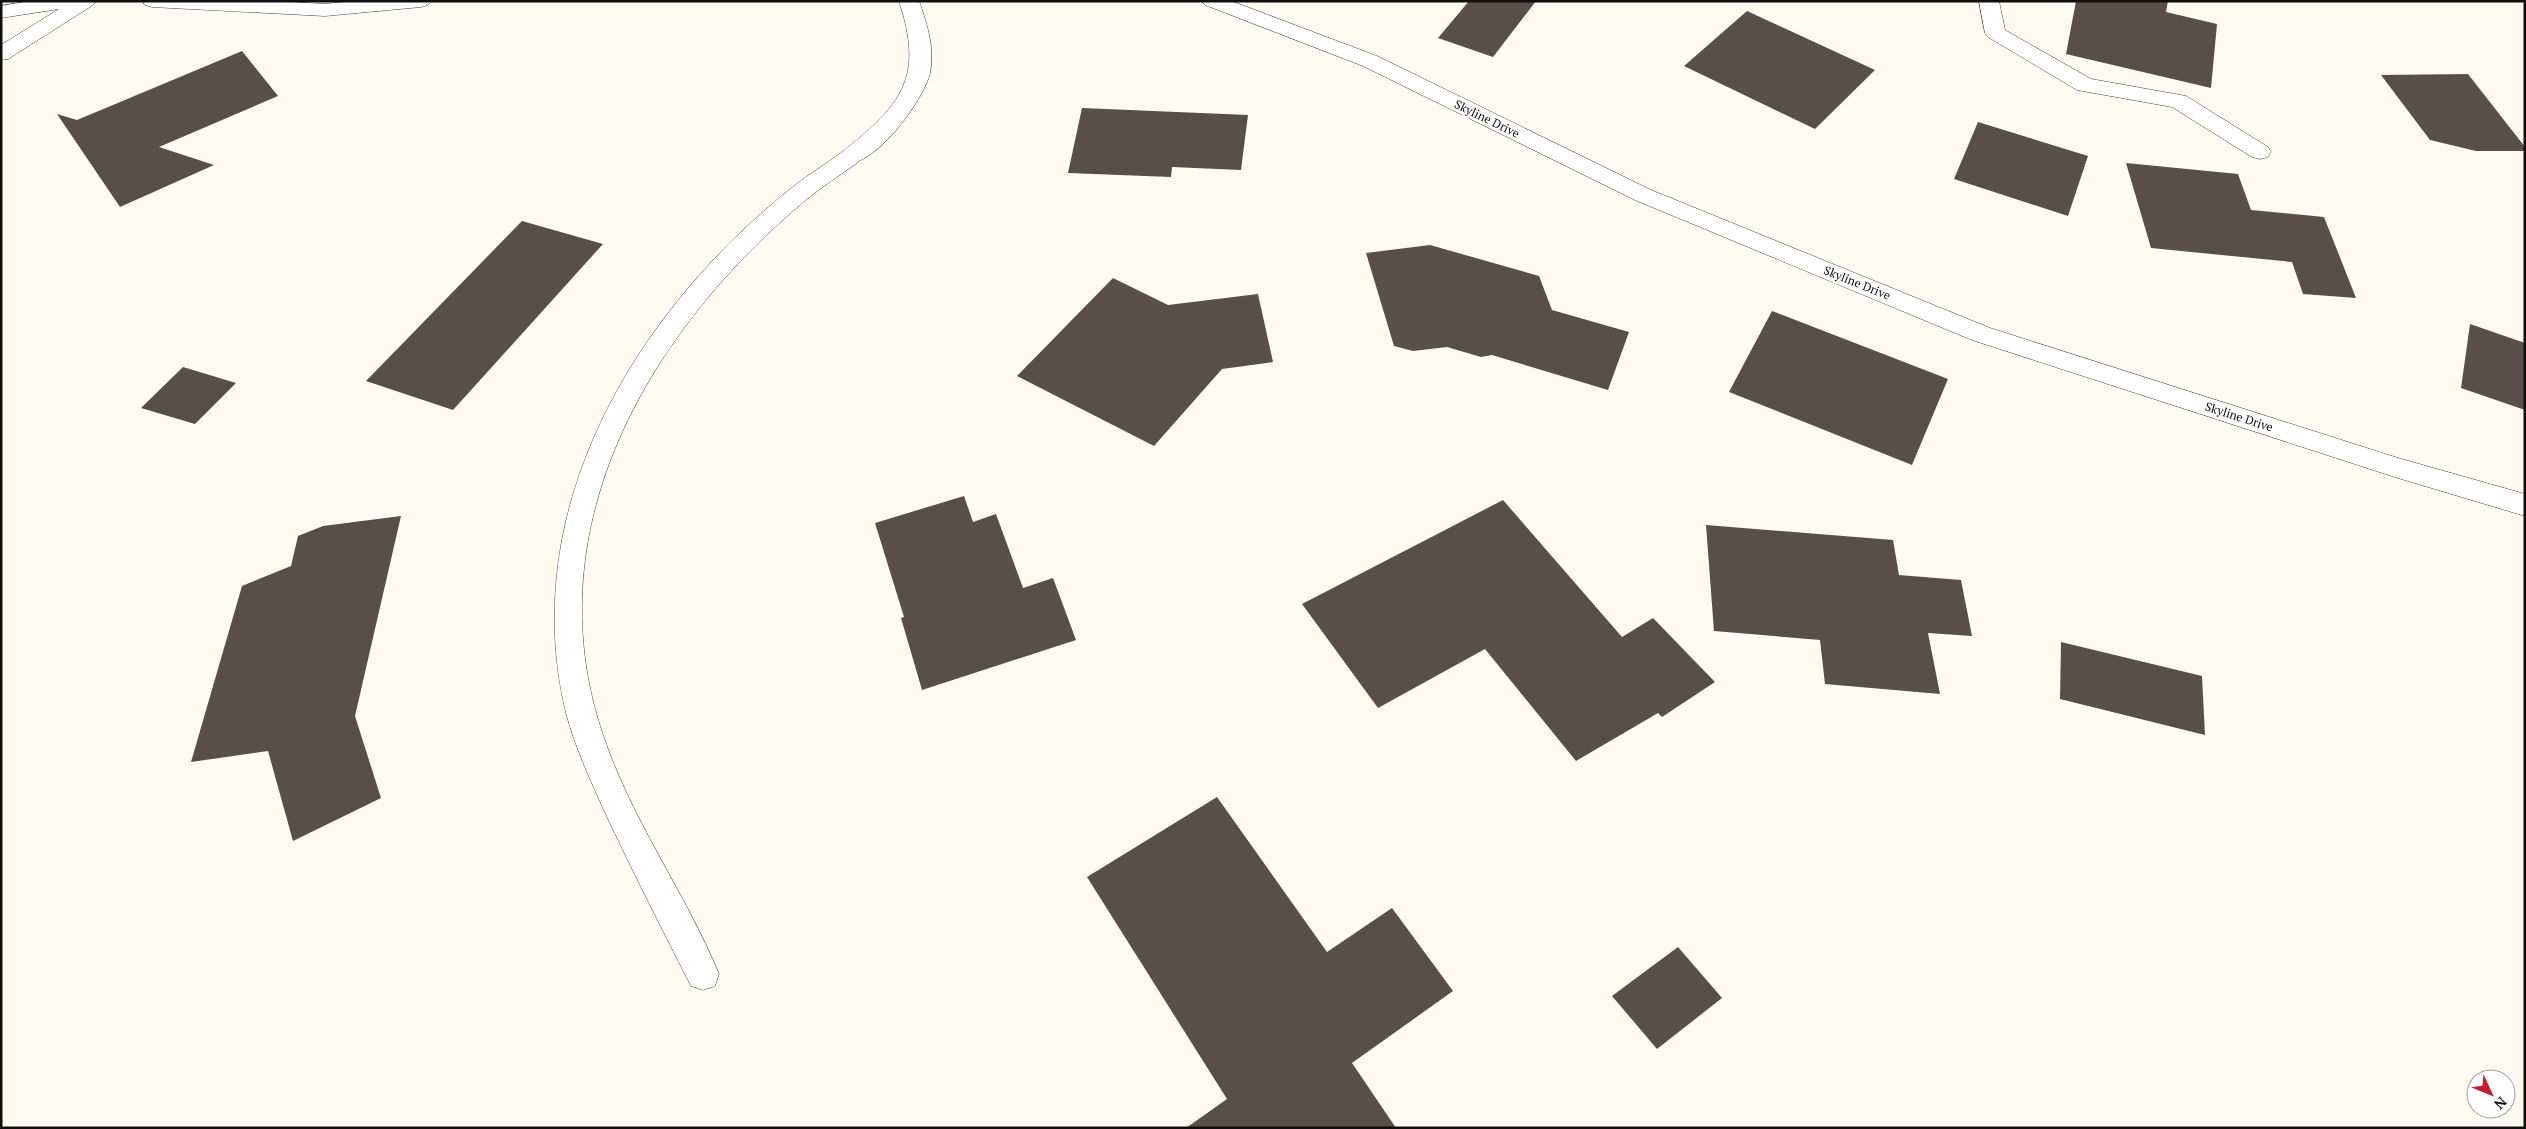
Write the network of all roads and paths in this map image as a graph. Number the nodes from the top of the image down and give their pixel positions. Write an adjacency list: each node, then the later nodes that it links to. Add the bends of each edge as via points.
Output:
1 (71, 1): 8 (street)
2 (86, 1): 9 (street)
3 (152, 1): 4 (street, via 324,10)
4 (421, 1)
5 (909, 1): 12 (street, via 916,17 922,51 920,74 910,98 896,119 850,158 797,195 750,238 707,283 667,333 624,399 598,461 578,528 569,585 571,648 581,711 594,755 628,829)
6 (1212, 1): 11 (street, Skyline Drive, via 1370,61 1643,195 1982,334)
7 (1989, 1): 10 (street, via 1994,33 2085,85 2178,101)
8 (1, 12)
9 (1, 54)
10 (2260, 152)
11 (2525, 506)
12 (704, 974)

